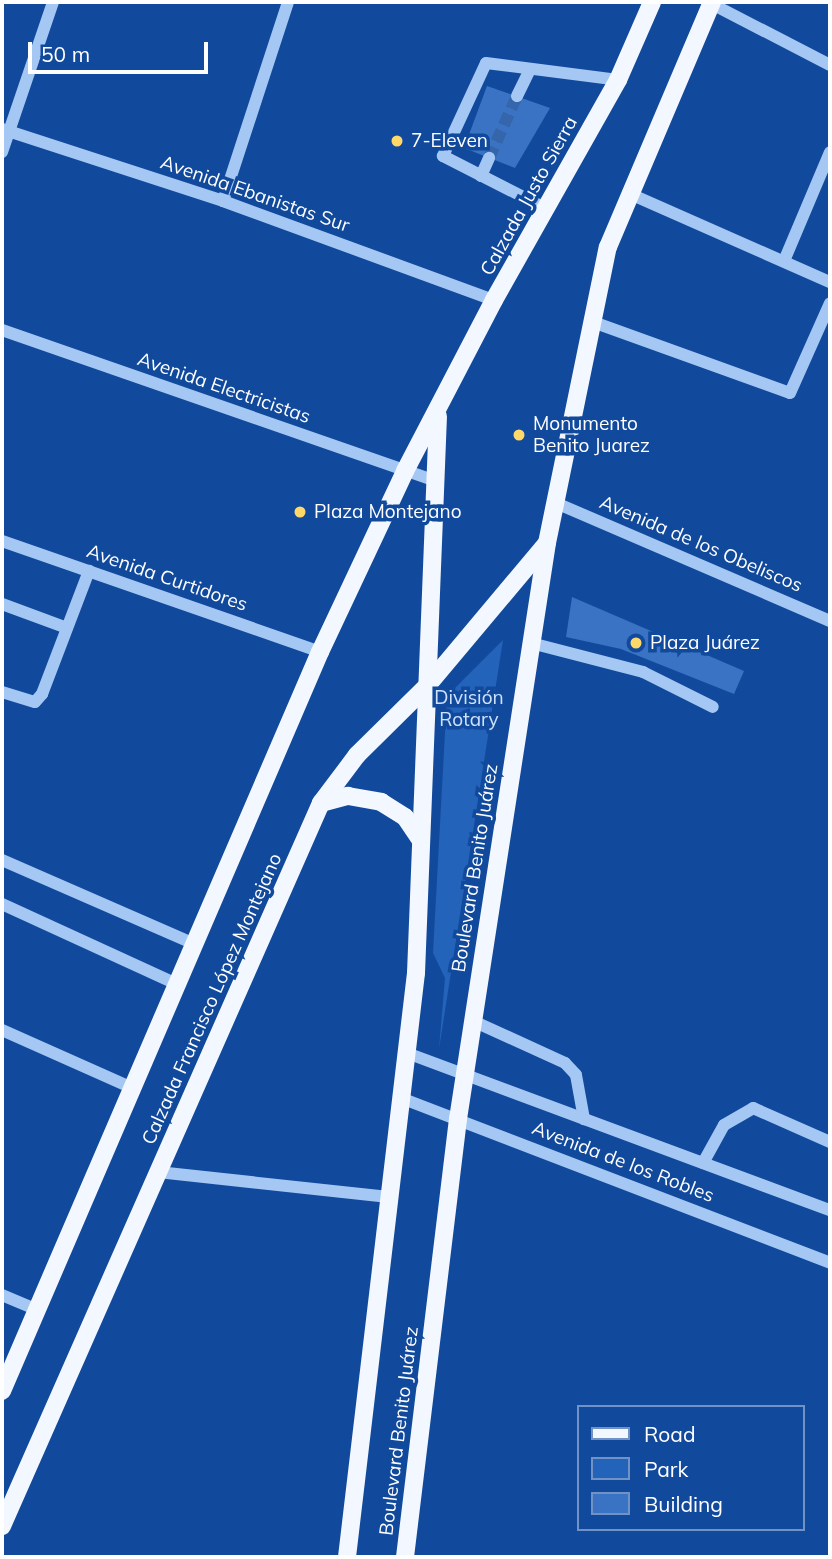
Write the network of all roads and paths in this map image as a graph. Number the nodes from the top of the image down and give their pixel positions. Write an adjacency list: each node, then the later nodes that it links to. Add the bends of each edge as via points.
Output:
1 (53, 2): 9 (street)
2 (288, 2): 15 (street)
3 (652, 2): 7 (main road, Calzada Justo Sierra)
4 (711, 3): 5 (street); 14 (main road)
5 (830, 65)
6 (530, 69): 7 (street); 8 (street); 13 (street, via 486,63 448,144 443,156)
7 (618, 80): 16 (main road, Calzada Justo Sierra)
8 (517, 96)
9 (5, 130): 10 (street); 15 (street, Avenida Ebanistas Sur)
10 (2, 152)
11 (830, 152): 17 (street)
12 (489, 158): 13 (street)
13 (481, 176): 16 (street)
14 (628, 193): 17 (street); 21 (main road, Boulevard Benito Juárez, via 608,247)
15 (223, 201): 19 (street, Avenida Ebanistas Sur)
16 (547, 209): 19 (main road, Calzada Justo Sierra)
17 (784, 261): 18 (street)
18 (830, 282)
19 (494, 300): 23 (main road, Calzada Justo Sierra)
20 (830, 303): 21 (street, via 790,393)
21 (593, 322): 26 (main road, Boulevard Benito Juárez)
22 (2, 330): 24 (street, Avenida Electricistas)
23 (438, 408): 24 (main road, Calzada Francisco López Montejano); 25 (main road, Boulevard Benito Juárez)
24 (405, 471): 25 (street, Avenida Electricistas); 34 (main road, Calzada Francisco López Montejano)
25 (435, 481): 35 (main road, Boulevard Benito Juárez)
26 (556, 503): 28 (main road, Boulevard Benito Juárez); 31 (street, Avenida de los Obeliscos)
27 (2, 541): 29 (street, Avenida Curtidores)
28 (547, 543): 33 (main road, Boulevard Benito Juárez); 35 (main road, Calzada Francisco López Montejano)
29 (89, 571): 32 (street); 34 (street, Avenida Curtidores)
30 (2, 604): 32 (street)
31 (830, 621)
32 (67, 628): 36 (street, via 35,702)
33 (531, 643): 37 (street, via 643,672); 44 (main road, Boulevard Benito Juárez)
34 (320, 652): 42 (main road, Calzada Francisco López Montejano)
35 (427, 686): 38 (main road, Calzada Francisco López Montejano, via 357,755); 39 (main road, Boulevard Benito Juárez)
36 (2, 692)
37 (713, 707)
38 (321, 803): 39 (main road, via 348,796 381,802 405,817); 54 (main road, Calzada Francisco López Montejano)
39 (421, 841): 46 (main road, Boulevard Benito Juárez, via 416,973)
40 (2, 860): 42 (street)
41 (2, 904): 43 (street)
42 (194, 944): 43 (main road, Calzada Francisco López Montejano)
43 (177, 984): 48 (main road, Calzada Francisco López Montejano)
44 (473, 1021): 47 (main road, Boulevard Benito Juárez); 51 (street, via 565,1063 578,1083)
45 (2, 1030): 48 (street)
46 (407, 1053): 47 (street, Avenida de los Robles); 49 (main road, Boulevard Benito Juárez)
47 (464, 1075): 50 (main road, Boulevard Benito Juárez); 51 (street, Avenida de los Robles)
48 (132, 1088): 59 (main road, Calzada Francisco López Montejano)
49 (401, 1098): 50 (street, Avenida de los Robles); 55 (main road, Boulevard Benito Juárez)
50 (458, 1119): 57 (street, Avenida de los Robles); 63 (main road, Boulevard Benito Juárez)
51 (584, 1119): 53 (street, Avenida de los Robles)
52 (830, 1142): 53 (street, via 753,1108 724,1125)
53 (703, 1163): 56 (street, Avenida de los Robles)
54 (158, 1172): 55 (street); 61 (main road, Calzada Francisco López Montejano)
55 (389, 1197): 62 (main road, Boulevard Benito Juárez)
56 (830, 1210)
57 (830, 1263)
58 (2, 1295): 59 (street)
59 (37, 1310): 60 (main road, Calzada Francisco López Montejano)
60 (2, 1391)
61 (2, 1526)
62 (347, 1557)
63 (405, 1557)

